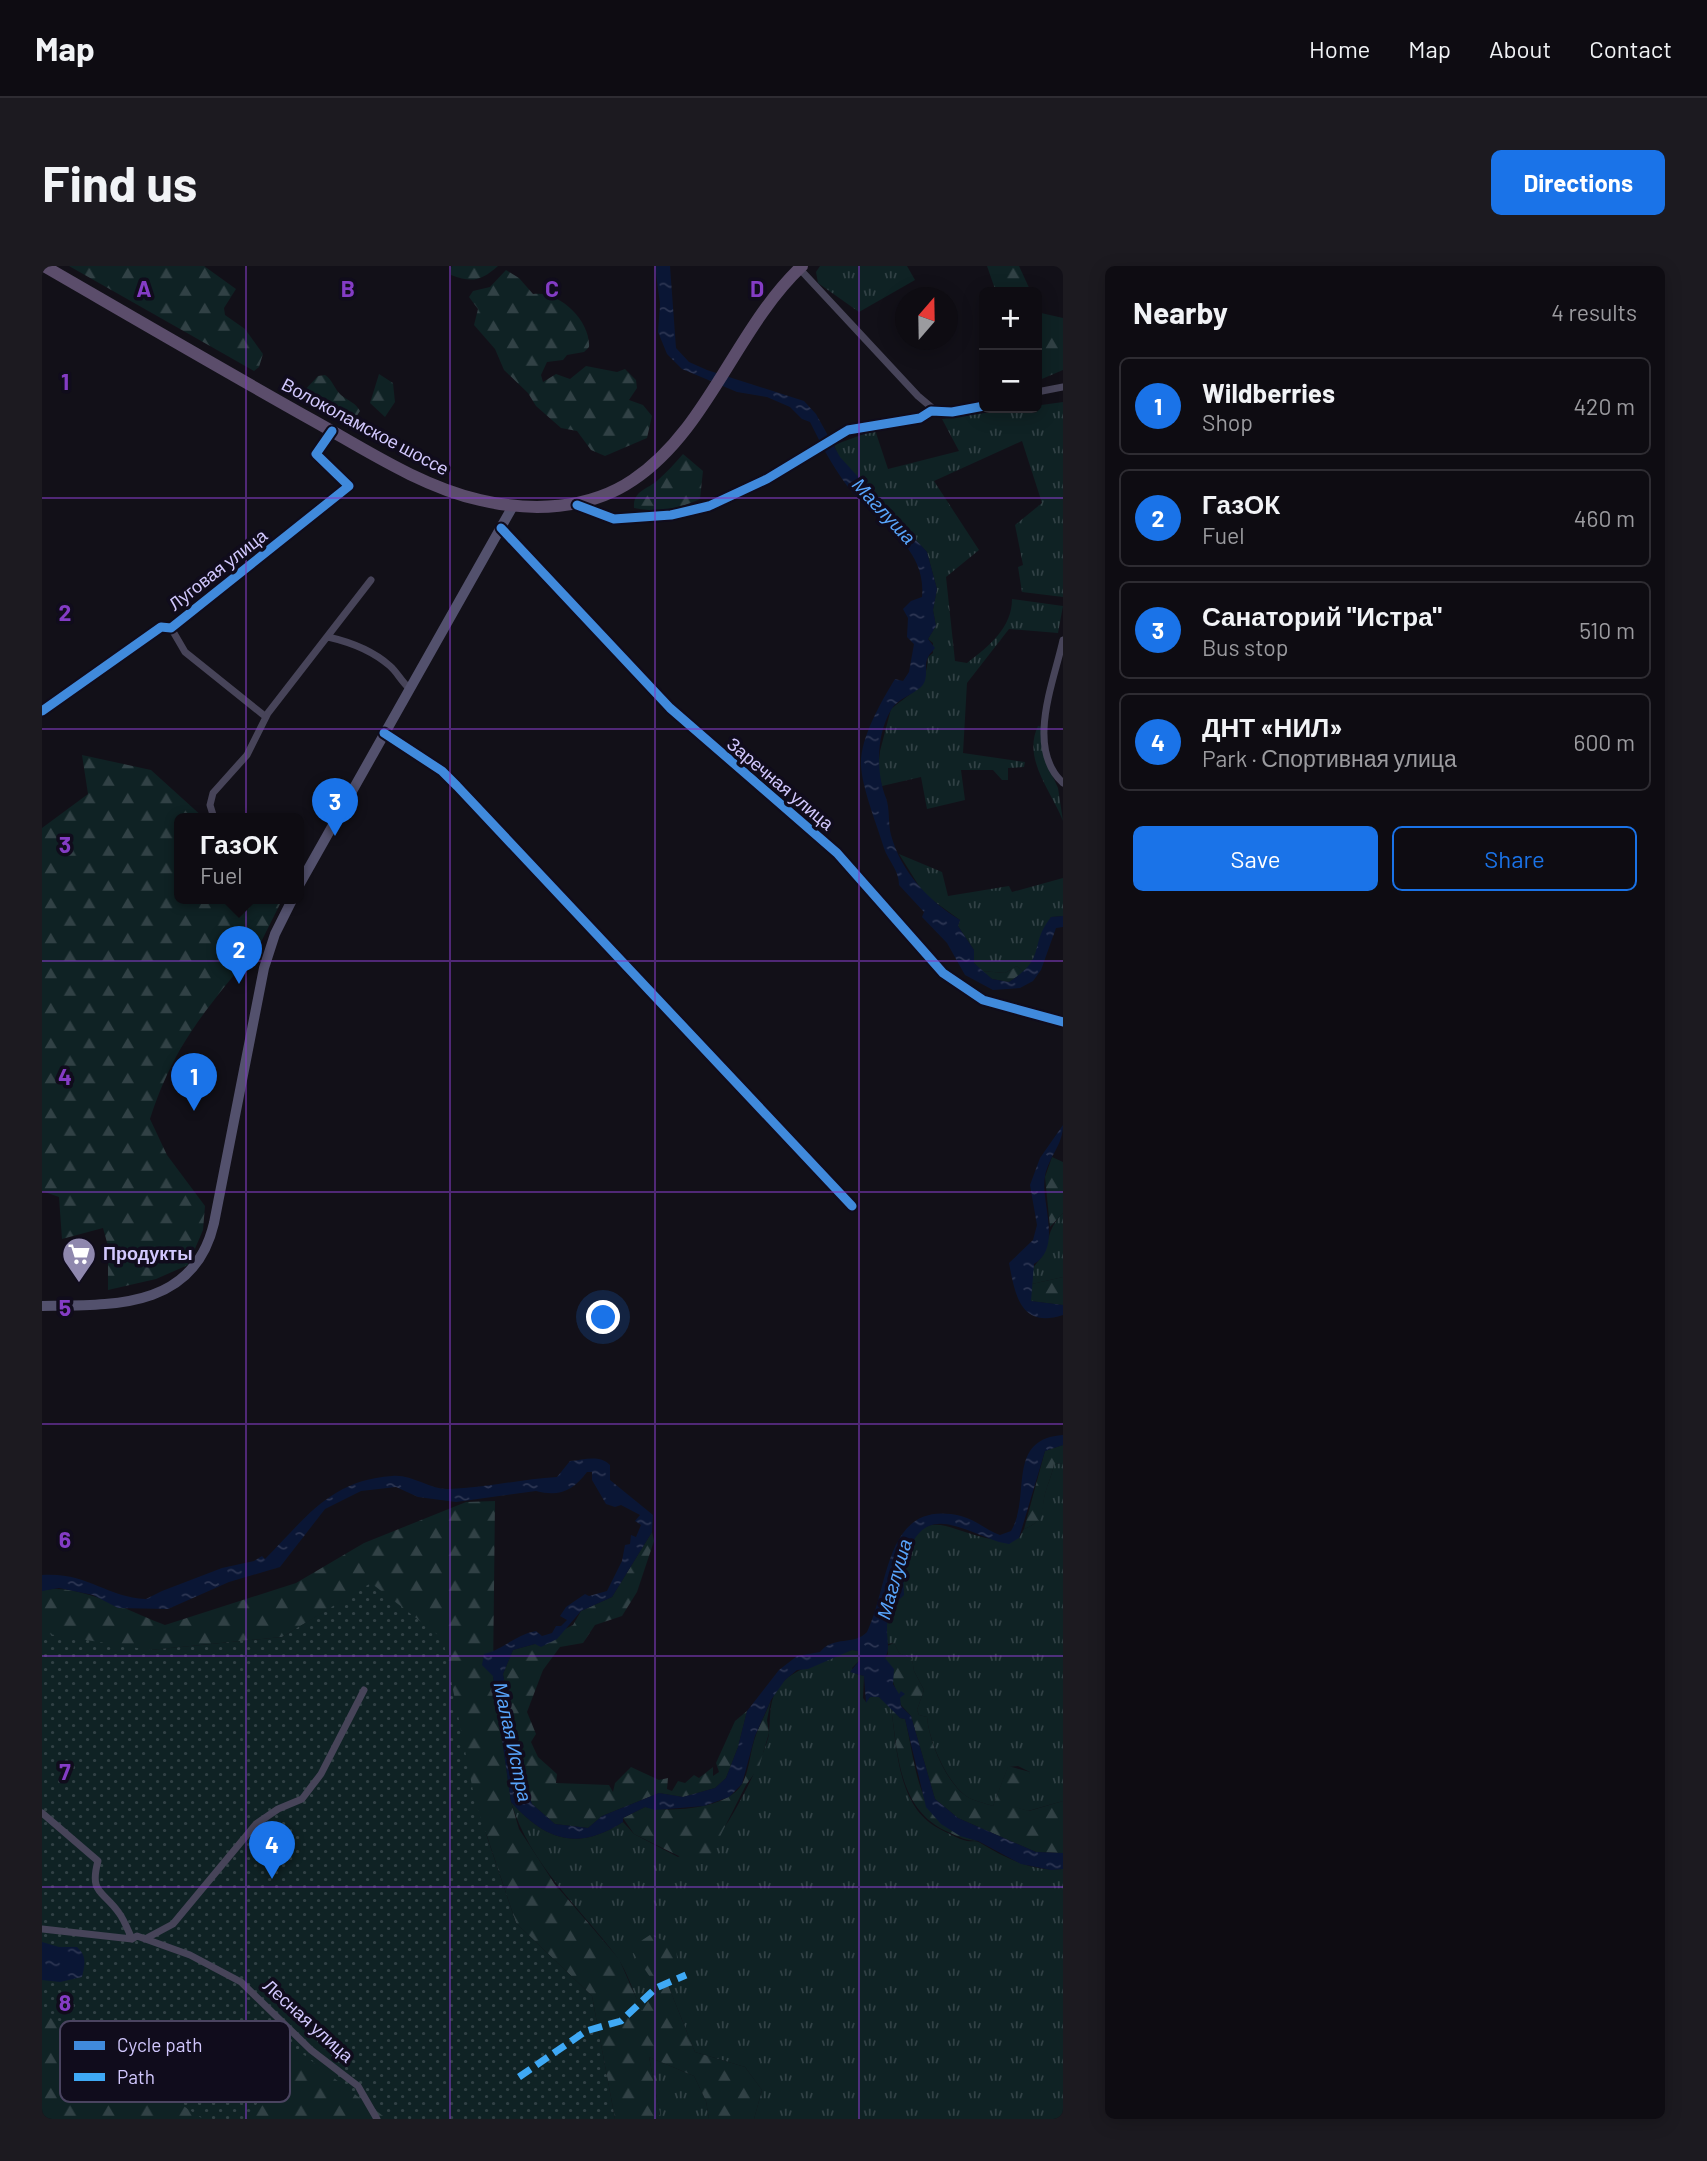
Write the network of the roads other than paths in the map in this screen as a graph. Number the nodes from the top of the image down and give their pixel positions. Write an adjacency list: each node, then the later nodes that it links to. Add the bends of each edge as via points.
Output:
1 (44, 266): 7 (main road, Волоколамское шоссе)
2 (799, 267): 6 (street); 8 (main road, Волоколамское шоссе, via 736,349 675,442 633,480)
3 (1063, 382): 4 (street)
4 (1059, 387)
5 (979, 407): 6 (street)
6 (938, 412): 8 (street, via 848,430 726,499 671,515 614,519)
7 (332, 431): 9 (main road, Волоколамское шоссе, via 445,490); 12 (street, Луговая улица, via 316,454 349,486)
8 (576, 505): 9 (main road, Волоколамское шоссе)
9 (513, 506): 10 (main road)
10 (501, 528): 15 (main road); 23 (street, Заречная улица, via 670,708 837,853 943,973 983,1000)
11 (371, 580): 13 (street)
12 (171, 628): 16 (street, Луговая улица, via 162,627); 17 (street, via 185,652)
13 (328, 637): 15 (street, via 372,653 392,667); 17 (street)
14 (1063, 640): 19 (street, via 1045,718 1046,754 1054,775)
15 (409, 688): 18 (main road)
16 (42, 711)
17 (266, 717): 20 (street, via 247,755 213,793)
18 (384, 733): 21 (main road); 24 (street, via 457,786)
19 (1063, 783)
20 (212, 813)
21 (304, 878)
22 (290, 904): 25 (main road, via 264,968 214,1223 199,1264 158,1293 94,1305)
23 (1063, 1022)
24 (852, 1206)
25 (42, 1306)
26 (364, 1689): 30 (street, via 321,1774 302,1799 256,1824 173,1924)
27 (42, 1813): 29 (street, via 98,1861 93,1879 98,1892 119,1913)
28 (42, 1929): 29 (street, Лесная улица)
29 (132, 1939): 30 (street, Лесная улица)
30 (145, 1939): 31 (street, Лесная улица, via 190,1955 241,1982)
31 (281, 2021)
32 (290, 2030): 33 (street, Лесная улица, via 358,2085)
33 (377, 2119)

